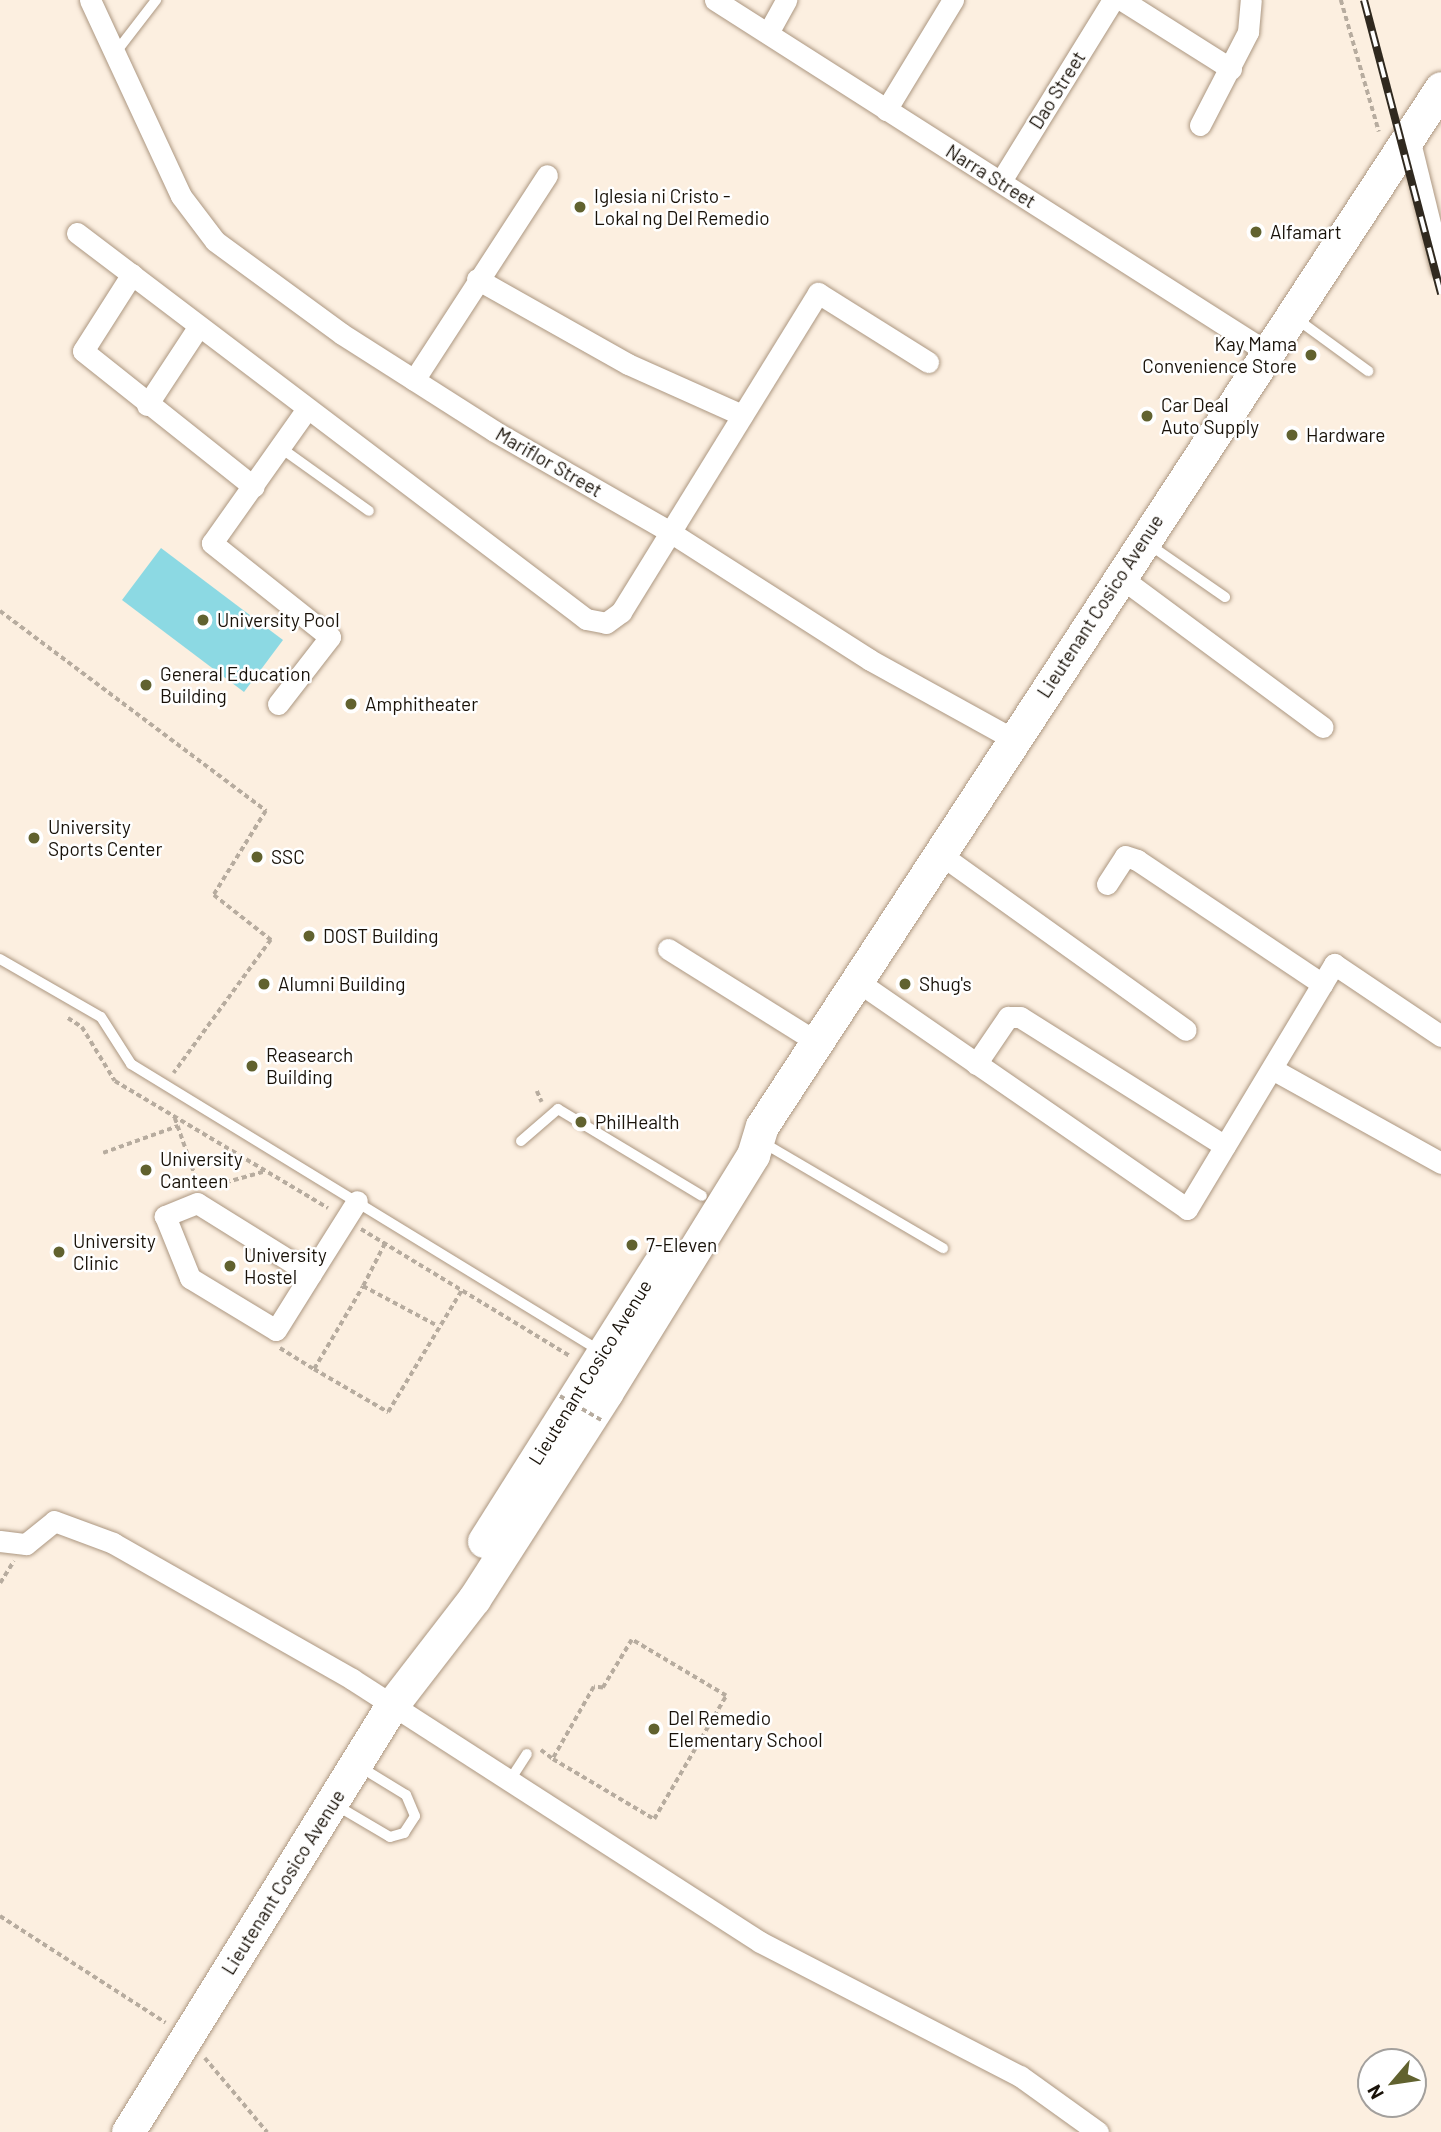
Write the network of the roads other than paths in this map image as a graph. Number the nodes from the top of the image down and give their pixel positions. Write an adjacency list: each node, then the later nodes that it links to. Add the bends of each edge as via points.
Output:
1 (90, 0): 10 (street, Mariflor Street)
2 (156, 0): 10 (lane)
3 (715, 0): 9 (street, Narra Street)
4 (786, 0): 9 (street)
5 (953, 0): 13 (street)
6 (1113, 0): 17 (street, Dao Street)
7 (1122, 0): 11 (street)
8 (1251, 0): 11 (street, via 1248,32)
9 (768, 33): 13 (street, Narra Street)
10 (116, 52): 27 (street, Mariflor Street, via 181,196 215,242)
11 (1231, 69): 14 (street)
12 (1441, 88): 15 (main road, Lieutenant Cosico Avenue)
13 (886, 110): 17 (street, Narra Street)
14 (1200, 125)
15 (1409, 138): 19 (street); 22 (main road, Lieutenant Cosico Avenue)
16 (547, 174): 21 (street)
17 (1001, 181): 24 (street, Narra Street)
18 (77, 233): 20 (street)
19 (1441, 268)
20 (132, 274): 23 (street); 28 (street, via 83,352)
21 (477, 279): 27 (street); 30 (street, via 628,364)
22 (1291, 315): 24 (main road, Lieutenant Cosico Avenue); 26 (lane)
23 (197, 329): 28 (street); 29 (street)
24 (1267, 352): 35 (main road, Lieutenant Cosico Avenue)
25 (928, 362): 30 (street, via 818,293)
26 (1368, 371)
27 (414, 380): 34 (street, Mariflor Street)
28 (147, 405): 32 (street)
29 (307, 409): 31 (street); 34 (street, via 586,619 606,623 621,612)
30 (742, 415): 34 (street)
31 (281, 447): 32 (street); 33 (lane)
32 (254, 487): 38 (street, via 212,547 330,637)
33 (369, 511)
34 (670, 532): 40 (street, Mariflor Street, via 870,660)
35 (1142, 540): 36 (main road, Lieutenant Cosico Avenue); 37 (lane)
36 (1119, 577): 39 (street); 40 (main road, Lieutenant Cosico Avenue)
37 (1225, 597)
38 (278, 704)
39 (1323, 727)
40 (1013, 739): 41 (main road, Lieutenant Cosico Avenue)
41 (940, 854): 45 (main road, Lieutenant Cosico Avenue); 47 (street)
42 (1107, 884): 46 (street, via 1125,856 1137,860)
43 (668, 949): 49 (street)
44 (0, 959): 57 (lane, via 100,1017 131,1064)
45 (857, 981): 49 (main road, Lieutenant Cosico Avenue); 50 (street)
46 (1322, 984): 48 (street, via 1334,964); 51 (street)
47 (1186, 1030)
48 (1441, 1036)
49 (817, 1042): 52 (main road, Lieutenant Cosico Avenue)
50 (976, 1064): 54 (street, via 1008,1017 1020,1017); 54 (street, via 1187,1209)
51 (1274, 1070): 54 (street); 55 (street)
52 (756, 1133): 56 (main road, Lieutenant Cosico Avenue); 58 (lane); 62 (main road, Lieutenant Cosico Avenue, via 525,1519 474,1599)
53 (521, 1141): 56 (lane, via 558,1109)
54 (1225, 1146)
55 (1441, 1163)
56 (702, 1196): 60 (main road, Lieutenant Cosico Avenue)
57 (351, 1210): 59 (street); 60 (lane)
58 (943, 1248)
59 (312, 1274): 59 (street, via 276,1330 190,1278 165,1216 197,1203)
60 (597, 1360): 62 (main road, Lieutenant Cosico Avenue, via 454,1589)
61 (0, 1541): 63 (street, via 26,1544 54,1521 76,1524)
62 (441, 1634): 63 (main road, Lieutenant Cosico Avenue)
63 (392, 1705): 65 (main road, Lieutenant Cosico Avenue); 66 (street)
64 (527, 1754): 66 (lane)
65 (356, 1764): 67 (main road, Lieutenant Cosico Avenue); 67 (lane, via 406,1795 415,1816 404,1833 390,1838)
66 (510, 1780): 69 (street, via 760,1942 1020,2076)
67 (332, 1802): 68 (main road, Lieutenant Cosico Avenue)
68 (128, 2132)
69 (1098, 2132)

